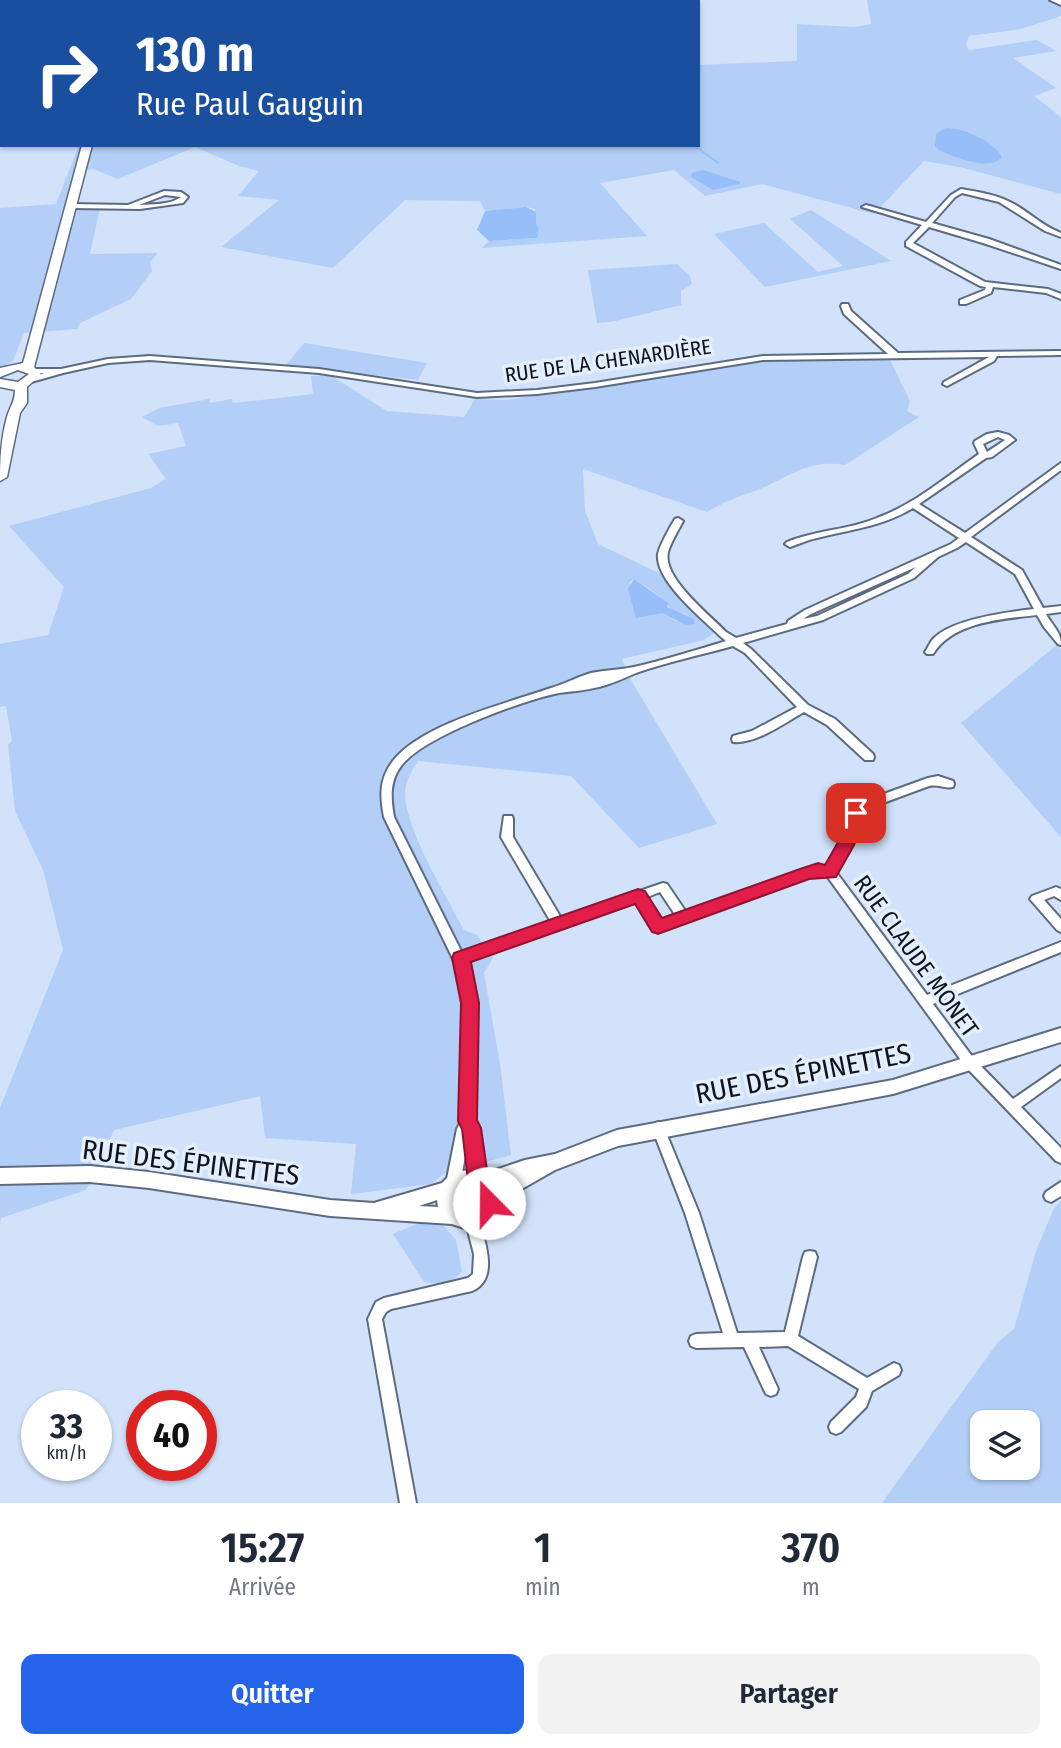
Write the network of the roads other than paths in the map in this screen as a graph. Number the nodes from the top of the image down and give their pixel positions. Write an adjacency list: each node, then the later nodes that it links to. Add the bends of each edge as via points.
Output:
1 (1054, 0): 2 (street)
2 (1061, 3)
3 (87, 147): 4 (main road)
4 (71, 206): 5 (street); 17 (main road, via 35,335)
5 (131, 206): 5 (street, via 175,204 185,197 164,193)
6 (866, 206): 7 (street)
7 (928, 224): 8 (street, via 961,191 1016,207 1038,226); 9 (street); 10 (street, via 909,244)
8 (1061, 235)
9 (1061, 267)
10 (990, 286): 11 (street, via 1048,291); 12 (street)
11 (1061, 297)
12 (963, 302)
13 (845, 306): 16 (street)
14 (1061, 353): 15 (street, RUE DE LA CHENARDIÈRE)
15 (995, 354): 16 (street, RUE DE LA CHENARDIÈRE); 18 (street)
16 (897, 357): 17 (street, RUE DE LA CHENARDIÈRE, via 745,359 595,385 477,395 318,371 150,358)
17 (12, 377): 21 (main road, via 10,405 14,413)
18 (947, 384)
19 (984, 455): 22 (street)
20 (1061, 466): 24 (street)
21 (0, 477)
22 (914, 504): 24 (street); 25 (street, via 879,521 809,535)
23 (678, 521): 28 (street, via 663,554 669,578 723,634)
24 (967, 538): 27 (street, via 1019,572); 28 (street, via 933,557 920,571 866,598 820,618)
25 (790, 544)
26 (1061, 609): 27 (street)
27 (1040, 611): 29 (street); 30 (street, via 970,624 938,639)
28 (737, 642): 31 (street); 43 (street, via 631,671 573,681 430,737 404,755 385,794 389,817)
29 (1061, 642)
30 (930, 652)
31 (804, 708): 32 (street); 33 (street, via 831,722)
32 (737, 739)
33 (869, 757)
34 (949, 784): 36 (street, RUE CLAUDE MONET, via 928,782 860,807)
35 (508, 819): 40 (street, via 507,837)
36 (830, 872): 39 (street, via 806,873); 44 (street, RUE CLAUDE MONET)
37 (638, 896): 39 (street, via 658,927); 39 (street, via 663,887); 40 (street)
38 (1061, 896): 41 (street, via 1056,891 1036,899)
39 (683, 918)
40 (558, 924): 43 (street)
41 (1061, 927)
42 (1061, 947): 44 (street)
43 (461, 958): 49 (street, via 470,1003)
44 (924, 1002): 46 (street, RUE CLAUDE MONET)
45 (1061, 1035): 46 (street, RUE DES ÉPINETTES)
46 (970, 1063): 48 (street, RUE CLAUDE MONET); 50 (street, RUE DES ÉPINETTES, via 848,1098)
47 (1061, 1071): 48 (street)
48 (1011, 1107): 51 (street, RUE CLAUDE MONET)
49 (467, 1121): 53 (street); 54 (street)
50 (658, 1128): 54 (street, RUE DES ÉPINETTES, via 555,1162 530,1178); 62 (street, via 692,1213)
51 (1061, 1157)
52 (0, 1176): 55 (street, RUE DES ÉPINETTES, via 90,1174 302,1205)
53 (451, 1186): 54 (street, via 465,1179); 55 (street, RUE DES ÉPINETTES); 56 (street, via 444,1203)
54 (483, 1188): 57 (street, via 483,1214)
55 (374, 1210): 56 (street, RUE DES ÉPINETTES)
56 (452, 1216): 57 (street)
57 (472, 1219): 67 (street, via 480,1279 390,1303 381,1307 375,1319)
58 (810, 1258): 59 (street)
59 (790, 1339): 60 (street); 64 (street)
60 (748, 1340): 62 (street); 65 (street)
61 (696, 1341): 62 (street)
62 (732, 1341)
63 (894, 1370): 64 (street)
64 (867, 1385): 66 (street, via 861,1402)
65 (771, 1389)
66 (836, 1427)
67 (408, 1503)

